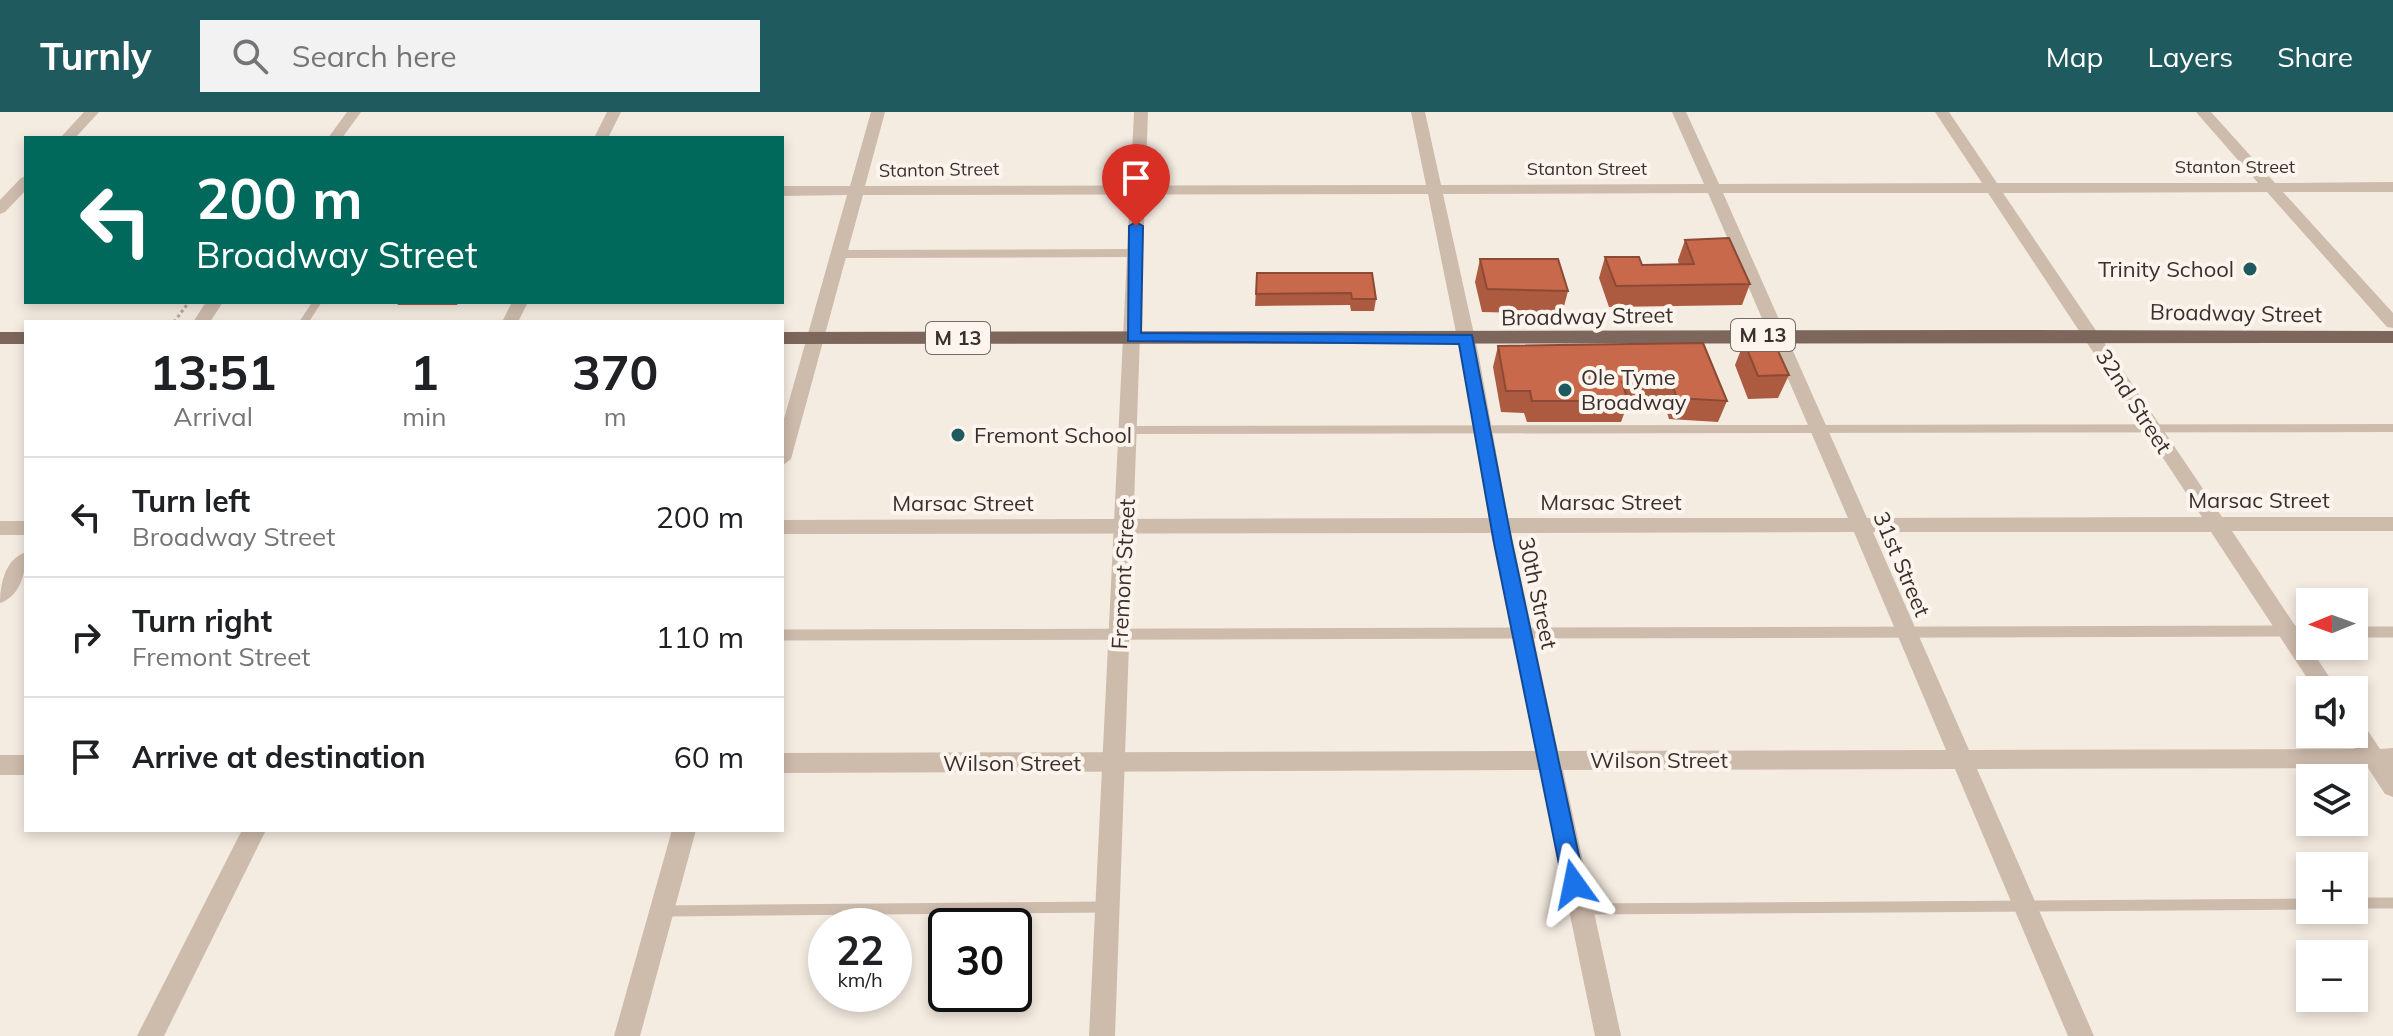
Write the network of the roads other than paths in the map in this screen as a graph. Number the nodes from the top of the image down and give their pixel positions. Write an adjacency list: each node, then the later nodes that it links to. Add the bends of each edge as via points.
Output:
1 (92, 112): 10 (street)
2 (354, 112): 11 (street)
3 (614, 112): 12 (street)
4 (878, 112): 21 (street)
5 (1141, 112): 15 (street, Fremont Street)
6 (1418, 112): 18 (street, 30th Street)
7 (1679, 112): 19 (street, 31st Street)
8 (1942, 112): 16 (street, 32nd Street)
9 (2203, 112): 13 (street)
10 (69, 136)
11 (336, 136)
12 (602, 136)
13 (2270, 187): 14 (street, Stanton Street); 16 (street, Stanton Street); 25 (street)
14 (2393, 187)
15 (1137, 188): 18 (street, Stanton Street); 21 (street, Stanton Street); 23 (street, Fremont Street)
16 (1991, 188): 19 (street, Stanton Street); 26 (street, 32nd Street)
17 (17, 189): 22 (street)
18 (1434, 189): 19 (street, Stanton Street); 34 (street, 30th Street)
19 (1713, 189): 27 (street, 31st Street)
20 (784, 191): 21 (street, Stanton Street)
21 (855, 191): 24 (street)
22 (0, 209)
23 (1136, 253): 24 (lane); 33 (street, Fremont Street)
24 (840, 254): 32 (street)
25 (2393, 323)
26 (2089, 334): 27 (main road, Broadway Street / M 13); 28 (main road, Broadway Street / M 13); 36 (street, 32nd Street)
27 (1779, 335): 34 (main road, Broadway Street / M 13); 35 (street, 31st Street)
28 (2393, 337)
29 (0, 338): 30 (main road)
30 (24, 338)
31 (784, 338): 32 (main road, Broadway Street / M 13)
32 (815, 338): 33 (main road, Broadway Street / M 13); 40 (street)
33 (1133, 338): 34 (main road, Broadway Street / M 13); 38 (street, Fremont Street)
34 (1466, 339): 39 (street, 30th Street)
35 (1817, 427): 36 (lane); 39 (lane); 43 (street, 31st Street)
36 (2150, 427): 37 (lane); 41 (street, 32nd Street)
37 (2393, 428)
38 (1129, 430): 39 (lane); 45 (street, Fremont Street)
39 (1483, 430): 46 (street, 30th Street)
40 (784, 452)
41 (2214, 524): 42 (street, Marsac Street); 43 (street, Marsac Street); 51 (street, 32nd Street)
42 (2393, 524)
43 (1860, 525): 46 (street, Marsac Street); 55 (street, 31st Street)
44 (784, 527): 45 (street, Marsac Street)
45 (1125, 527): 46 (street, Marsac Street); 57 (street, Fremont Street)
46 (1500, 527): 58 (street, 30th Street)
47 (0, 528): 48 (street)
48 (24, 528)
49 (24, 563): 50 (street)
50 (0, 595)
51 (2289, 632): 52 (lane); 55 (lane); 59 (street, 32nd Street)
52 (2296, 632)
53 (2368, 632): 54 (lane)
54 (2393, 632)
55 (1906, 634): 58 (lane); 62 (street, 31st Street)
56 (784, 635): 57 (lane)
57 (1121, 635): 58 (lane); 64 (street, Fremont Street)
58 (1523, 635): 63 (street, 30th Street)
59 (2318, 676)
60 (2368, 743): 61 (street)
61 (2384, 758): 62 (street, Wilson Street); 68 (street)
62 (1961, 759): 63 (street, Wilson Street); 74 (street, 31st Street)
63 (1549, 761): 64 (street, Wilson Street); 76 (street, 30th Street)
64 (1115, 762): 65 (street, Wilson Street); 75 (street, Fremont Street)
65 (784, 763)
66 (0, 765): 67 (street)
67 (24, 765)
68 (2393, 787)
69 (253, 832): 78 (street)
70 (683, 832): 77 (street)
71 (2368, 903): 72 (lane)
72 (2393, 903)
73 (2296, 904): 74 (lane)
74 (2026, 905): 76 (lane); 82 (street, 31st Street)
75 (1107, 907): 77 (lane); 80 (street, Fremont Street)
76 (1579, 909): 81 (street, 30th Street)
77 (663, 911): 79 (street)
78 (150, 1036)
79 (627, 1036)
80 (1102, 1036)
81 (1608, 1036)
82 (2081, 1036)

